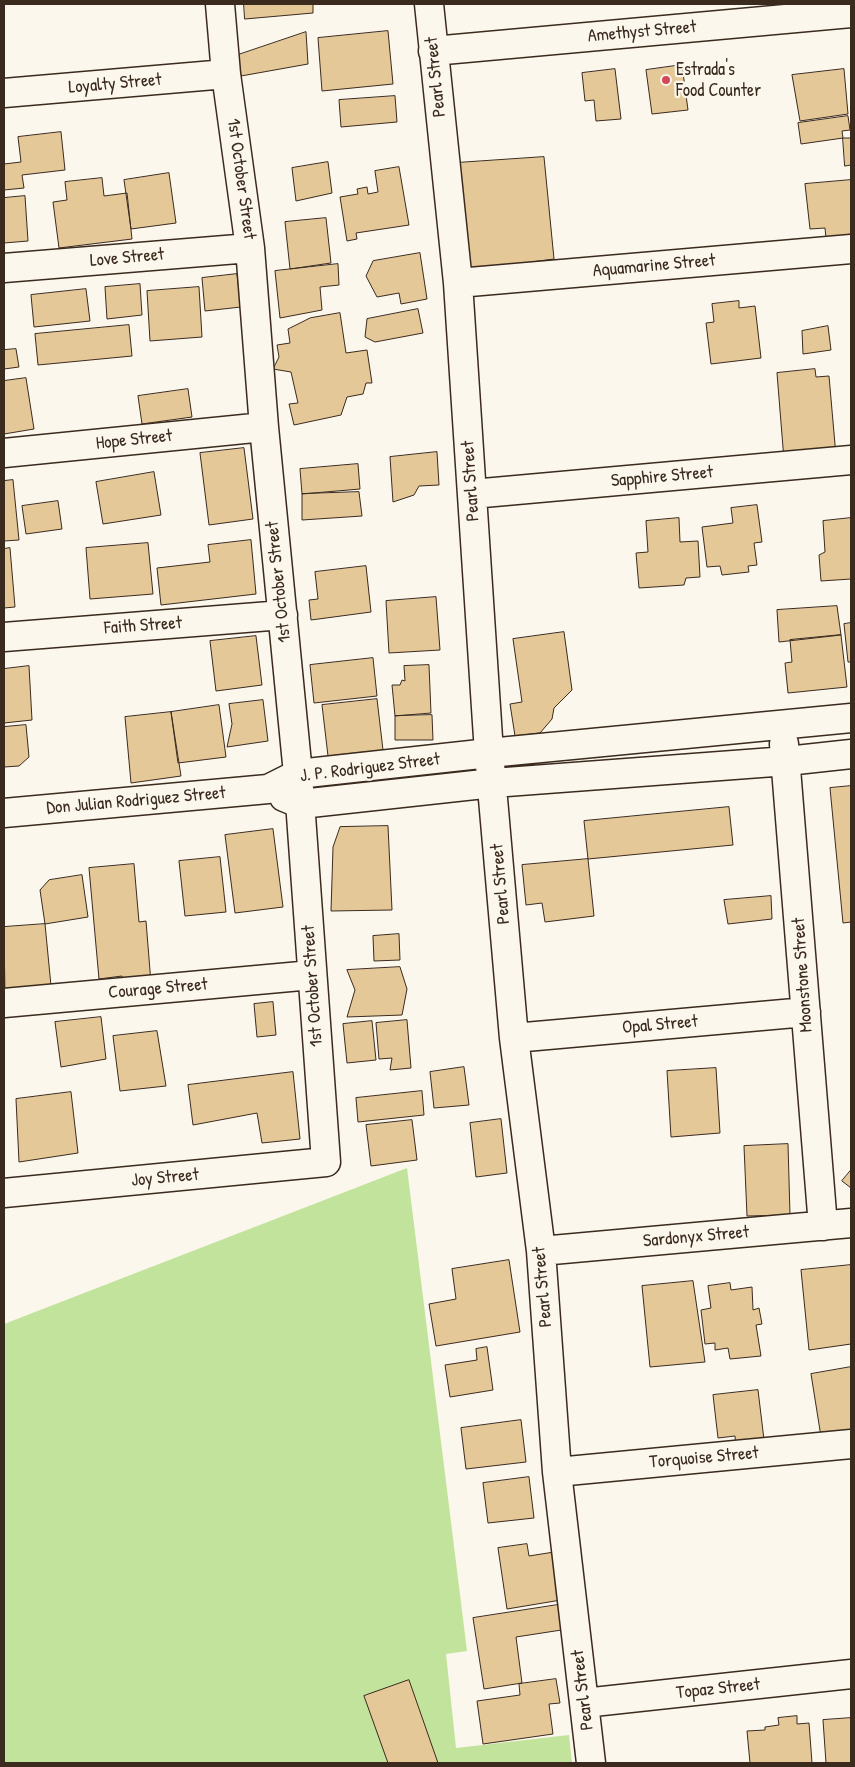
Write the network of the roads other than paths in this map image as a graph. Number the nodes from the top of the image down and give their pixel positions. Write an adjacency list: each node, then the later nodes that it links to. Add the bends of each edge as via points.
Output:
1 (220, 4): 5 (street, 1st October Street)
2 (430, 4): 4 (street, Pearl Street)
3 (851, 13): 4 (street, Amethyst Street)
4 (433, 51): 10 (street, Pearl Street)
5 (226, 74): 6 (street, Loyalty Street); 7 (street, 1st October Street)
6 (4, 93)
7 (250, 248): 9 (street, Love Street); 11 (street, 1st October Street)
8 (851, 249): 10 (street, Aquamarine Street)
9 (4, 268)
10 (458, 283): 14 (street, Pearl Street)
11 (264, 427): 12 (street, Hope Street); 15 (street, 1st October Street)
12 (4, 453)
13 (851, 460): 14 (street, Sapphire Street)
14 (472, 494): 20 (street, Pearl Street)
15 (283, 615): 16 (street, Faith Street); 24 (street, 1st October Street)
16 (4, 637)
17 (851, 718): 18 (street, J. P. Rodriguez Street)
18 (782, 725): 19 (street, J. P. Rodriguez Street); 22 (street, Moonstone Street)
19 (660, 737): 20 (street, J. P. Rodriguez Street); 23 (street)
20 (489, 753): 24 (street, J. P. Rodriguez Street); 25 (street, Pearl Street)
21 (851, 754): 22 (street, J. P. Rodriguez Street)
22 (786, 762): 23 (street, J. P. Rodriguez Street); 31 (street, Moonstone Street)
23 (662, 771): 25 (street, J. P. Rodriguez Street)
24 (298, 774): 26 (street, J. P. Rodriguez Street); 27 (street, 1st October Street)
25 (492, 783): 27 (street, J. P. Rodriguez Street); 32 (street, Pearl Street)
26 (268, 789): 27 (street, J. P. Rodriguez Street); 28 (street, Don Julian Rodriguez Street)
27 (300, 804): 29 (street, 1st October Street)
28 (4, 813)
29 (312, 975): 30 (street, Courage Street); 33 (street, 1st October Street)
30 (4, 1003)
31 (806, 1012): 32 (street, Opal Street); 36 (street, Moonstone Street)
32 (514, 1038): 37 (street, Pearl Street)
33 (326, 1162): 34 (street, Joy Street)
34 (4, 1193)
35 (851, 1223): 36 (street, Sardonyx Street)
36 (823, 1226): 37 (street, Sardonyx Street)
37 (540, 1252): 39 (street, Pearl Street)
38 (851, 1444): 39 (street, Torquoise Street)
39 (557, 1472): 41 (street, Pearl Street)
40 (851, 1674): 41 (street, Topaz Street)
41 (584, 1703): 42 (street, Pearl Street)
42 (591, 1763)

